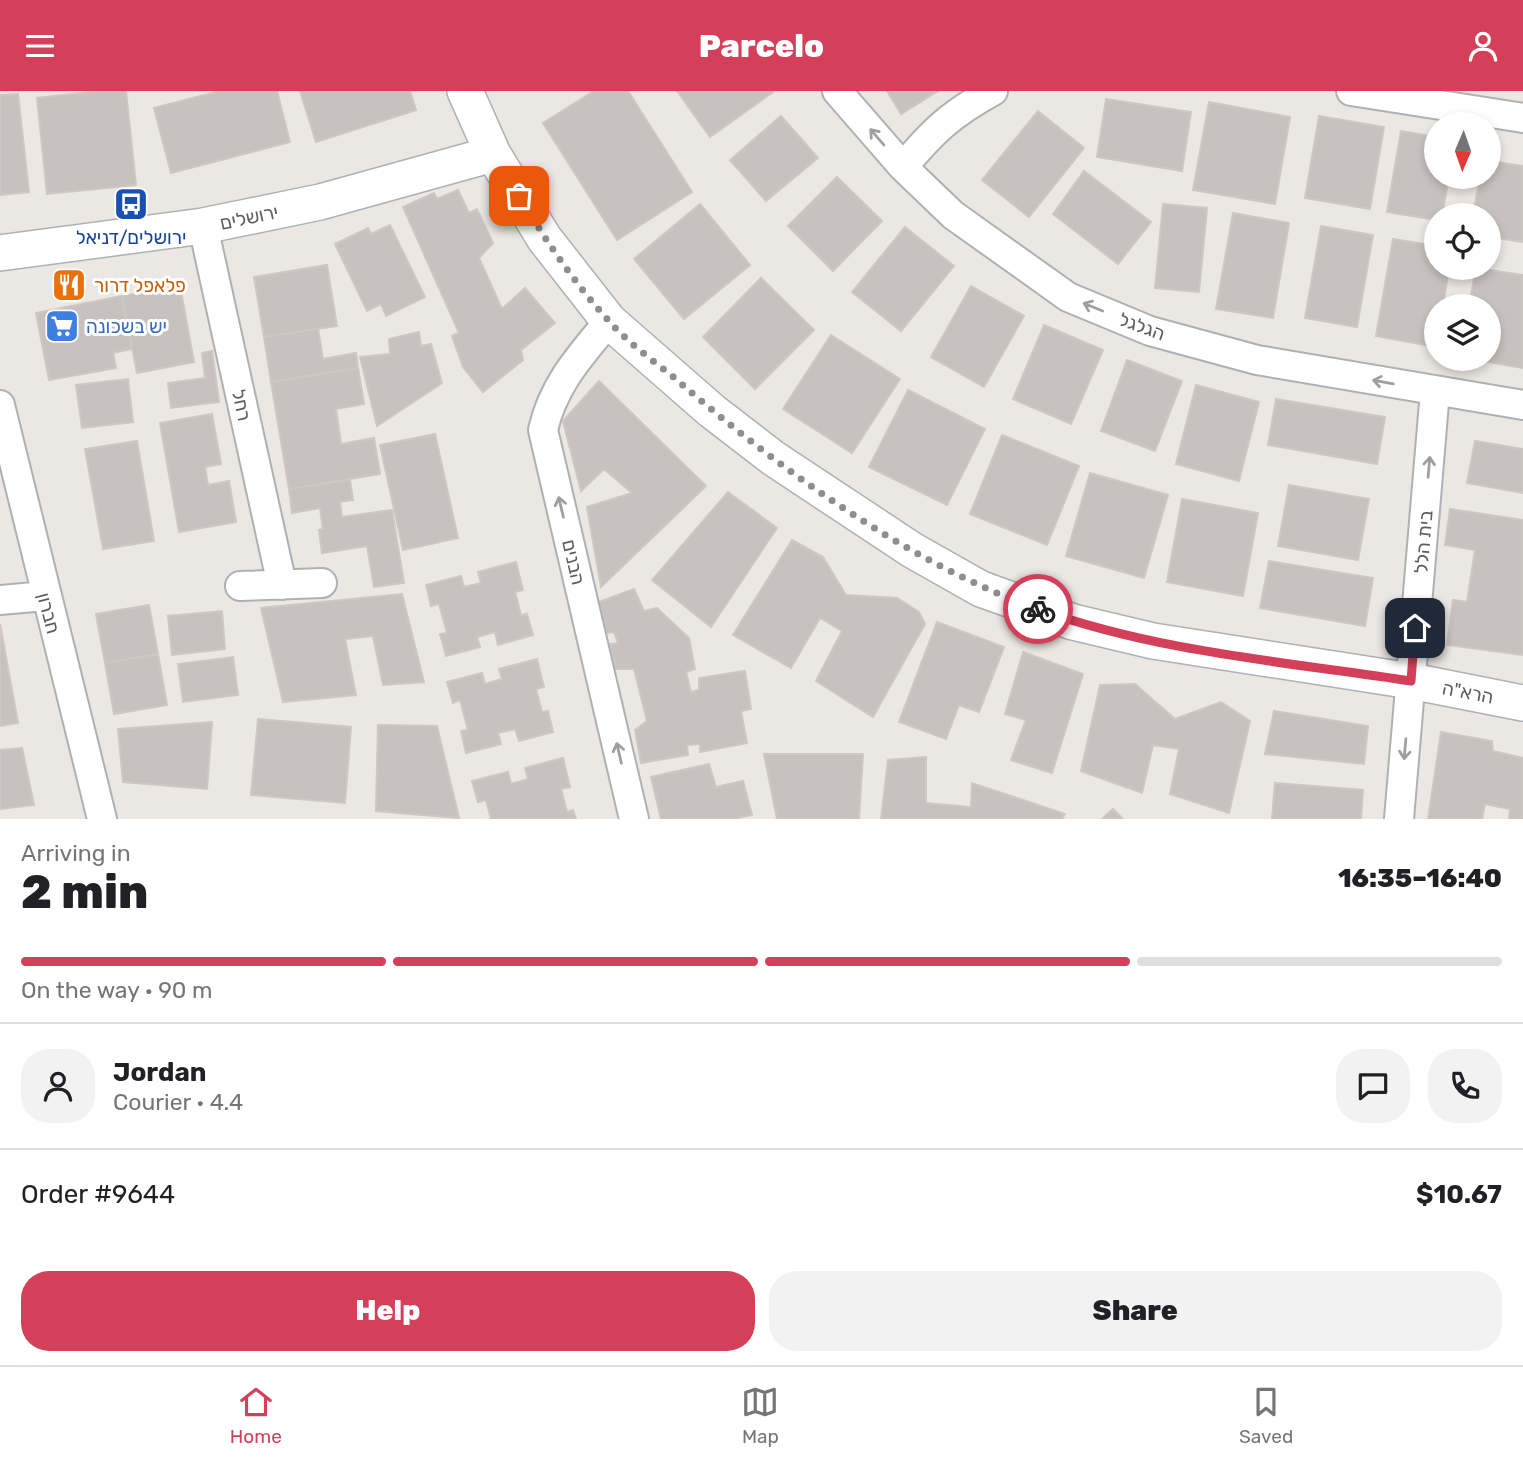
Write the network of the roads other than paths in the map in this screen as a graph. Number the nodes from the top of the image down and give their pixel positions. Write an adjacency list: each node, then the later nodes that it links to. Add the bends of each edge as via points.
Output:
1 (465, 91): 7 (street, הרא"ה)
2 (837, 91): 8 (street, הגלגל, one-way to 2)
3 (993, 91): 8 (street, via 935,128)
4 (1351, 91): 5 (street)
5 (1422, 96): 6 (street)
6 (1523, 118)
7 (494, 154): 9 (street, ירושלים, via 320,202); 11 (street, הרא"ה, via 544,238)
8 (903, 167): 12 (street, הגלגל, one-way to 8, via 1257,361 1150,331 1068,297 953,215)
9 (203, 226): 10 (street, ירושלים); 16 (street, רחל)
10 (0, 253)
11 (609, 321): 20 (street, הרא"ה, via 773,458 912,550 981,589 1073,622 1153,641); 23 (street, הבנים, one-way to 11, via 543,430 548,405 562,377)
12 (1436, 391): 14 (street, הגלגל); 20 (street, בית הלל, one-way to 12)
13 (0, 405): 18 (street, חברון)
14 (1523, 405)
15 (322, 583): 16 (street)
16 (282, 585): 17 (street)
17 (240, 586)
18 (45, 596): 19 (street); 22 (street, חברון)
19 (0, 600)
20 (1411, 681): 21 (street, הרא"ה); 24 (street, בית הלל, one-way to 24)
21 (1523, 702)
22 (102, 819)
23 (634, 819)
24 (1399, 819)

